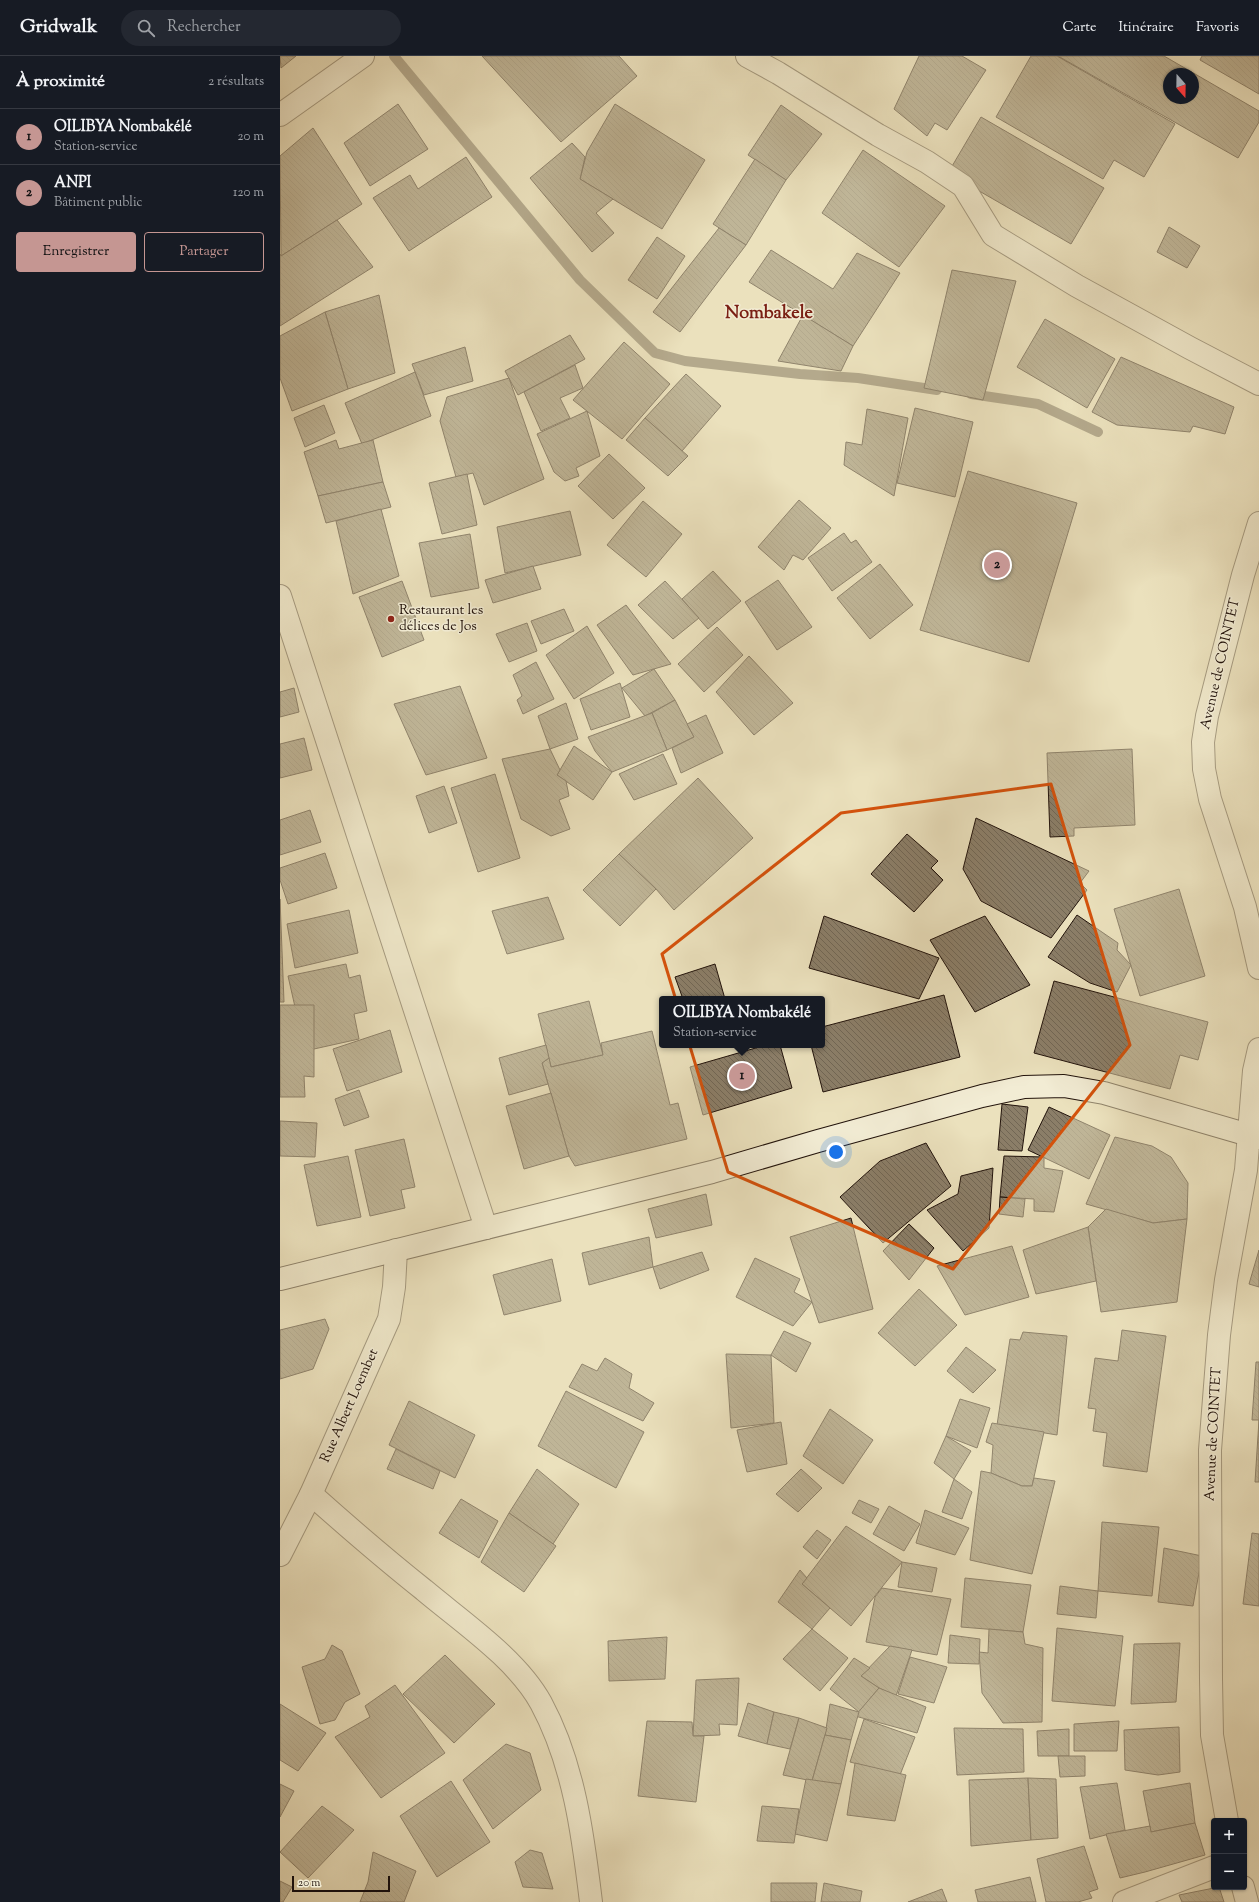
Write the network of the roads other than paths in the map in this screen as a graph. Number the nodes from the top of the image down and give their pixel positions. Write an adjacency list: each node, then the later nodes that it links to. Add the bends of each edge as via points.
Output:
1 (363, 56): 3 (street)
2 (747, 56): 4 (street, via 963,186 993,235 1077,286)
3 (280, 115)
4 (1259, 384)
5 (1259, 523): 7 (street, Avenue de COINTET, via 1207,716 1204,769 1210,799 1250,922)
6 (280, 596): 10 (street)
7 (1259, 968)
8 (1259, 1049): 9 (street, Avenue de COINTET, via 1254,1071)
9 (1254, 1136): 10 (street, via 1104,1093 1064,1086 1024,1087 982,1096 712,1172); 15 (street, Avenue de COINTET, via 1226,1280 1210,1450 1212,1735)
10 (486, 1228): 11 (street)
11 (396, 1250): 12 (street); 13 (street, Rue Albert Loembet, via 389,1319)
12 (280, 1279)
13 (311, 1494): 14 (street, Rue Albert Loembet); 18 (street, via 480,1636 514,1668 540,1702 558,1740 572,1785)
14 (280, 1555)
15 (1227, 1818)
16 (1211, 1868): 19 (street)
17 (1244, 1890): 20 (street)
18 (591, 1902)
19 (1124, 1902)
20 (1247, 1902)

